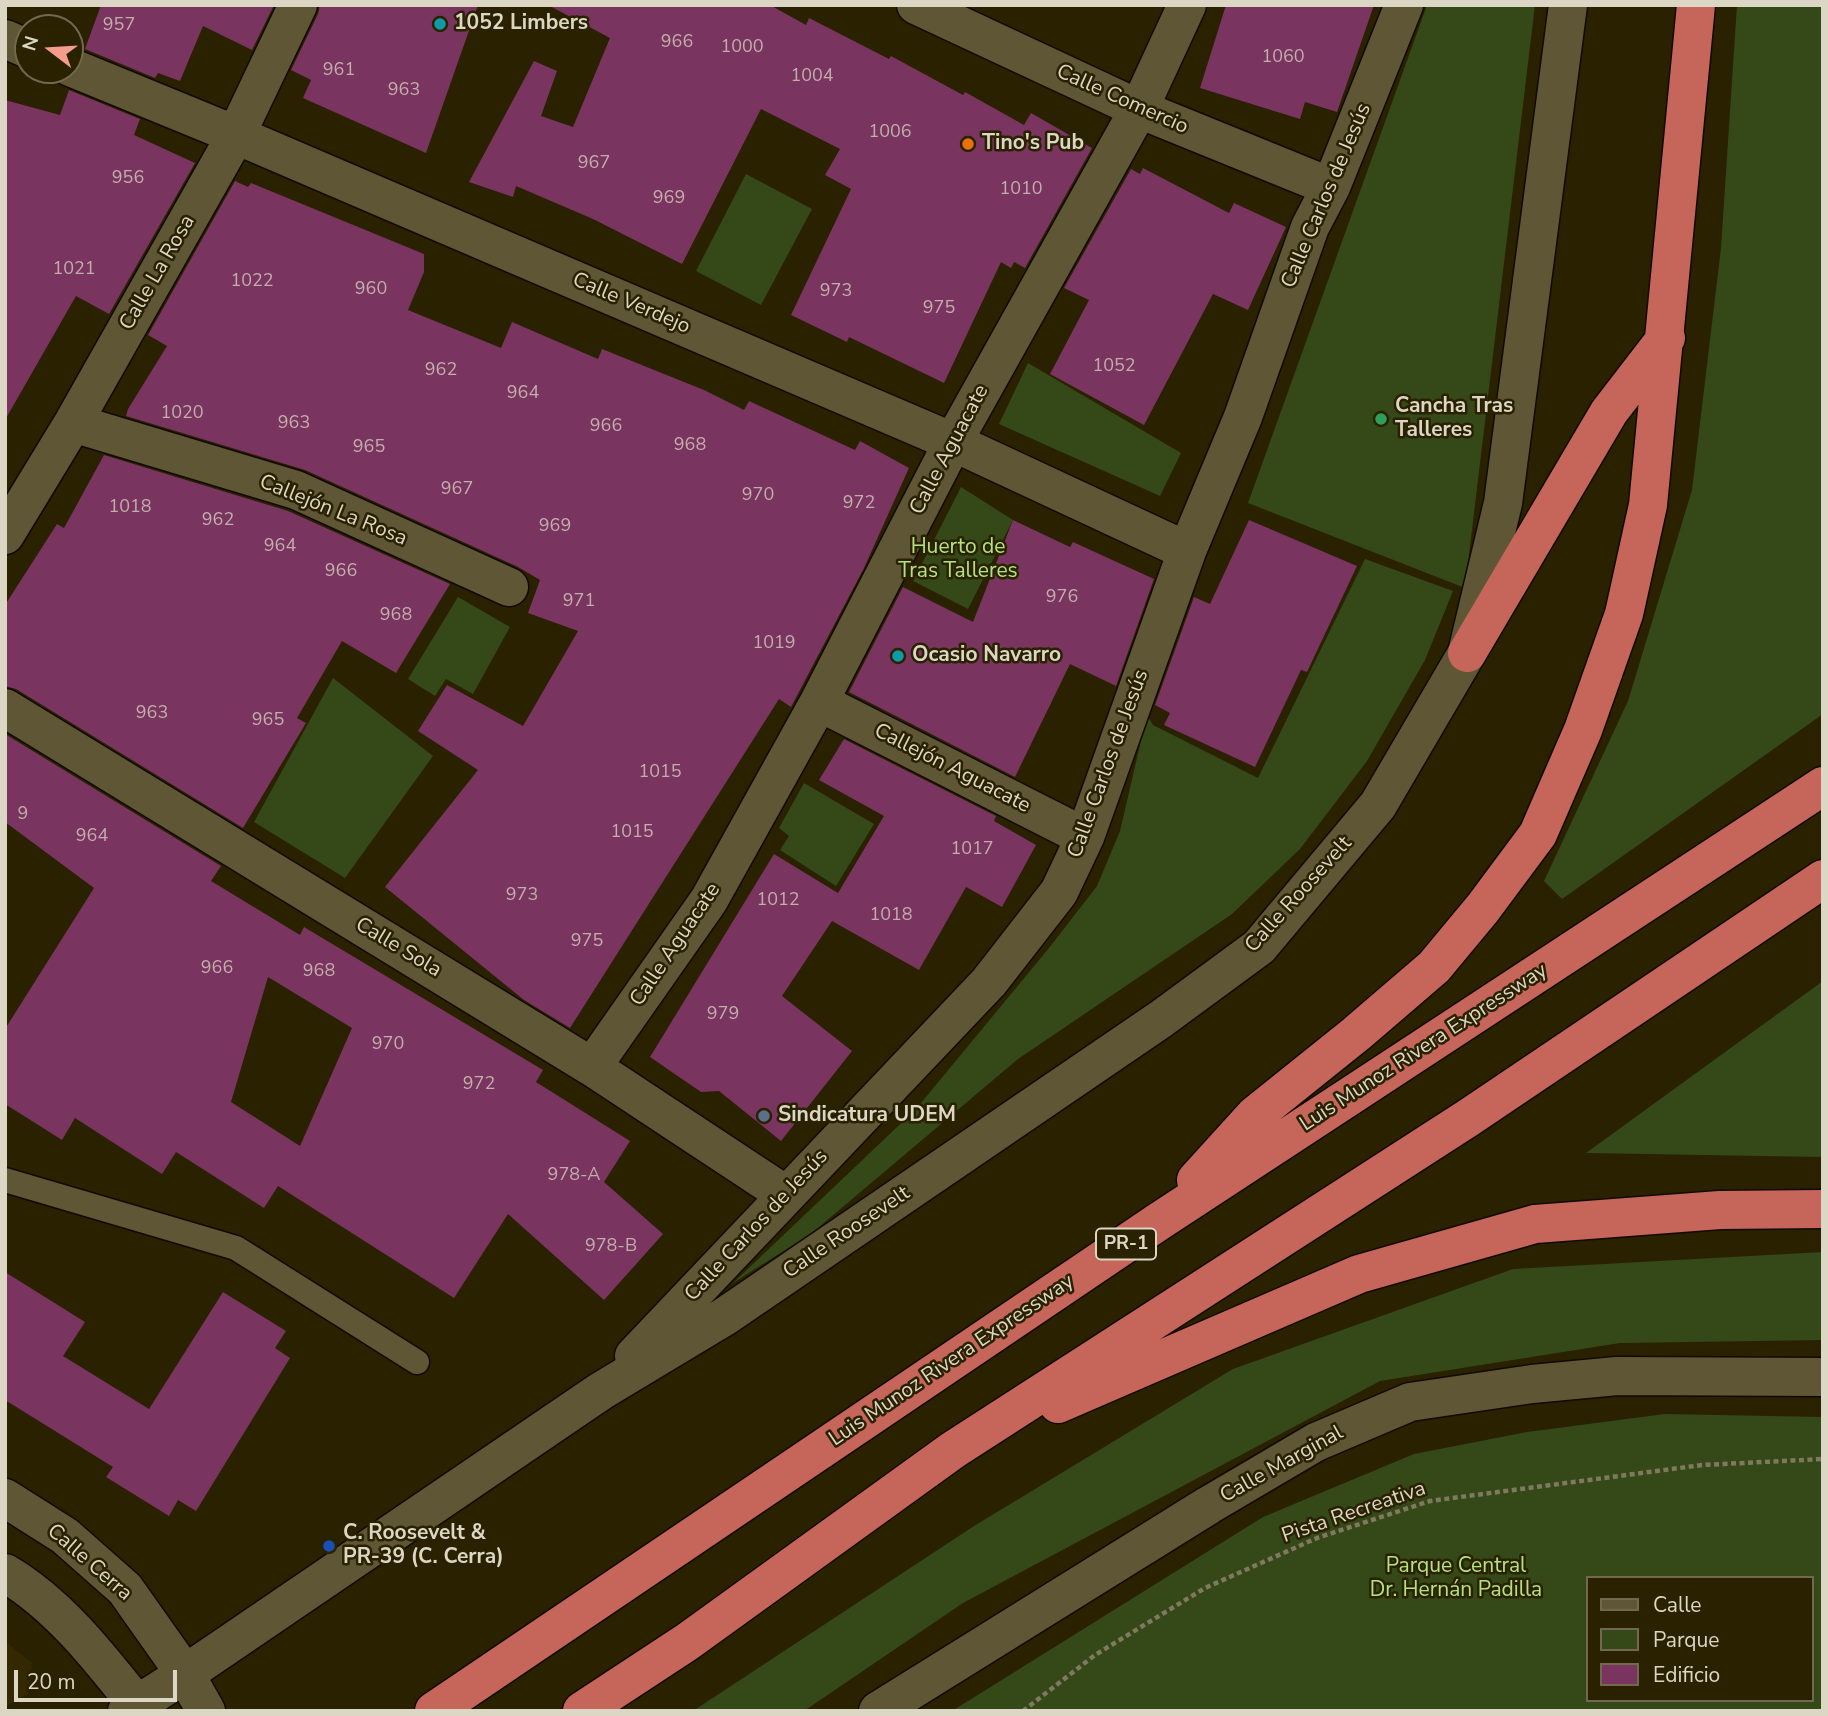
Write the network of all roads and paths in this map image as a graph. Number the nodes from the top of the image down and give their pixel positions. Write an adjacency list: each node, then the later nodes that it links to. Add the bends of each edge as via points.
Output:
1 (298, 5): 9 (street, Calle La Rosa)
2 (916, 5): 8 (street, Calle Comercio)
3 (1187, 5): 8 (street, Calle Aguacate)
4 (1404, 5): 10 (street, Calle Carlos de Jesús)
5 (1568, 5): 17 (street, Calle Roosevelt, via 1503,503)
6 (1696, 5): 11 (highway)
7 (84, 74): 9 (street, Calle Verdejo)
8 (1139, 109): 10 (street, Calle Comercio); 13 (street, Calle Aguacate)
9 (236, 135): 12 (street, Calle La Rosa); 13 (street, Calle Verdejo)
10 (1331, 187): 15 (street, Calle Carlos de Jesús, via 1310,227 1243,417)
11 (1666, 338): 17 (highway, via 1609,412); 27 (highway, via 1648,505 1624,614 1583,730 1538,834 1434,967 1255,1115)
12 (73, 423): 14 (street, Calle La Rosa); 16 (street, Callejón La Rosa, via 296,490)
13 (953, 442): 15 (street, Calle Verdejo); 18 (street, Calle Aguacate)
14 (5, 535)
15 (1187, 551): 21 (street, Calle Carlos de Jesús)
16 (509, 587)
17 (1467, 653): 30 (street, Calle Roosevelt, via 1378,805 1259,947 724,1317)
18 (819, 702): 21 (street, Callejón Aguacate); 23 (street, Calle Aguacate, via 709,900)
19 (5, 708): 23 (street, Calle Sola)
20 (1823, 786): 27 (highway, Luis Munoz Rivera Expressway / PR-1)
21 (1084, 837): 25 (street, Calle Carlos de Jesús, via 1059,892 989,982)
22 (1823, 879): 31 (highway, via 1468,1118)
23 (592, 1067): 25 (street, Calle Sola)
24 (5, 1180): 28 (lane, via 236,1248)
25 (786, 1195): 30 (street, Calle Carlos de Jesús)
26 (1823, 1209): 31 (highway, via 1720,1210 1535,1224 1359,1274)
27 (1158, 1222): 38 (highway, Luis Munoz Rivera Expressway / PR-1)
28 (417, 1362)
29 (1823, 1377): 40 (street, Calle Marginal, via 1617,1376 1410,1402 1316,1442)
30 (601, 1391): 35 (street, Calle Roosevelt)
31 (953, 1450): 39 (highway, via 687,1642)
32 (1823, 1459): 41 (path, Pista Recreativa, via 1702,1465 1430,1501 1317,1538 1205,1588 1095,1655)
33 (5, 1499): 35 (street, Calle Cerra, via 65,1536 125,1589)
34 (5, 1573): 36 (street, via 24,1584 77,1633)
35 (185, 1674): 36 (street, Calle Roosevelt); 37 (street, Calle Cerra)
36 (136, 1709)
37 (206, 1711)
38 (435, 1711)
39 (582, 1711)
40 (878, 1711)
41 (1023, 1711)

